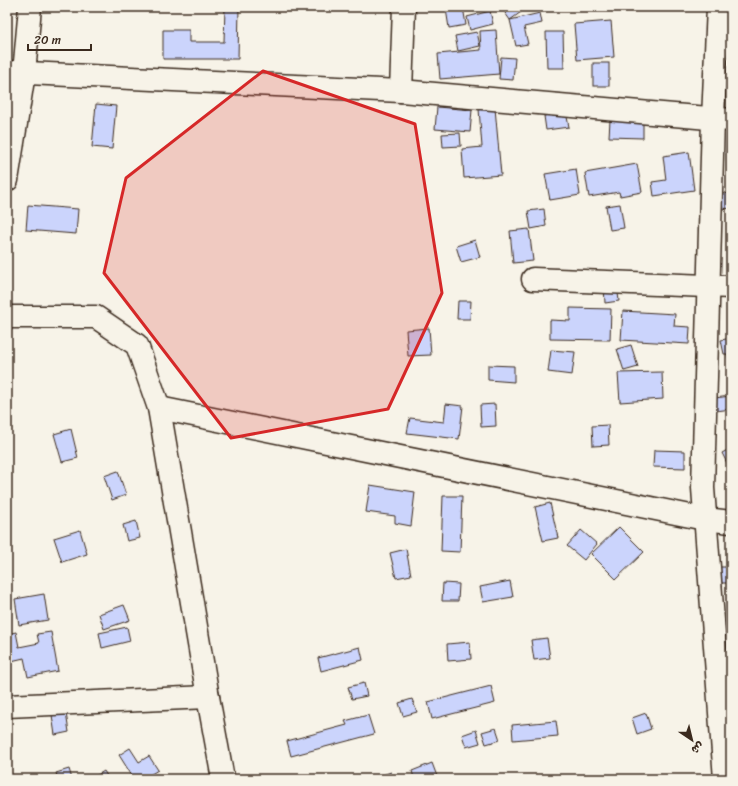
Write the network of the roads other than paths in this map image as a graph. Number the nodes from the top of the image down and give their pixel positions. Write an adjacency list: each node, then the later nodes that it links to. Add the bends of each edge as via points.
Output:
1 (30, 7): 4 (street)
2 (404, 7): 5 (street)
3 (718, 7): 6 (street)
4 (16, 72): 5 (street); 7 (street)
5 (401, 92): 6 (street)
6 (722, 119): 9 (street)
7 (7, 180)
8 (533, 280): 9 (street)
9 (708, 286): 10 (street); 13 (street, via 703,488)
10 (731, 287)
11 (7, 317): 12 (street, via 96,317 137,345)
12 (159, 408): 13 (street); 15 (street)
13 (705, 519): 14 (street); 18 (street)
14 (731, 522)
15 (208, 697): 16 (street); 17 (street)
16 (7, 706)
17 (223, 779)
18 (725, 779)

